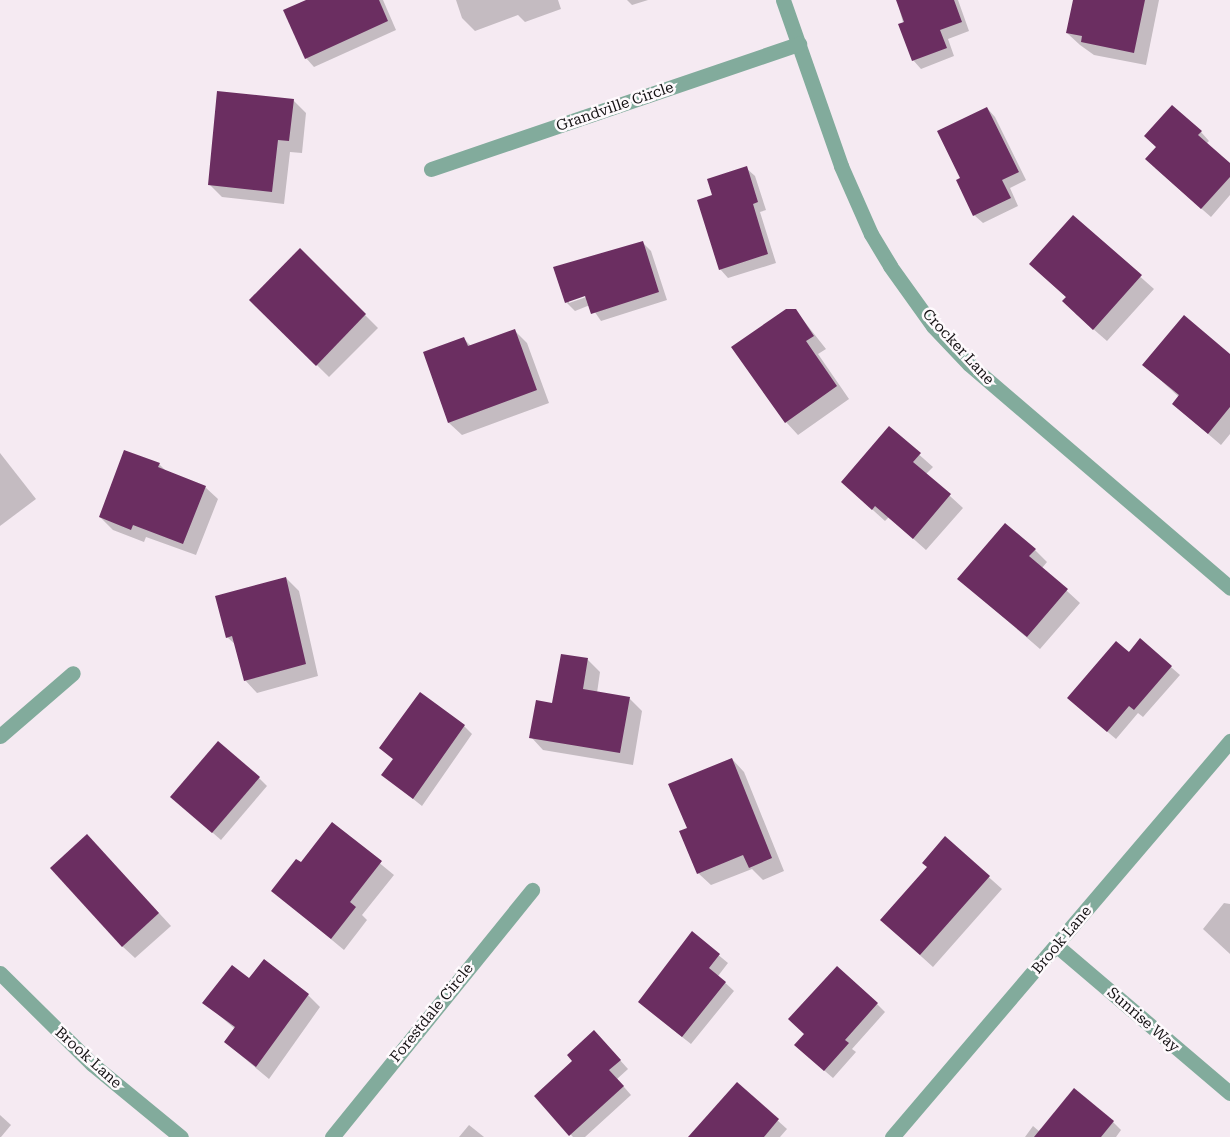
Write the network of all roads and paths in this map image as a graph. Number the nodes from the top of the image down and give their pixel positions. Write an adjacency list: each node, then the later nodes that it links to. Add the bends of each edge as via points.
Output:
1 (783, 0): 2 (street, Crocker Lane)
2 (798, 44): 3 (street, Grandville Circle); 4 (street, Crocker Lane, via 841,166 871,234 933,326 969,364)
3 (431, 169)
4 (1230, 588)
5 (72, 673): 6 (street)
6 (0, 736)
7 (1230, 741): 9 (street, Brook Lane)
8 (532, 890): 13 (street, Forestdale Circle)
9 (1057, 946): 11 (street, Sunrise Way); 14 (street, Brook Lane)
10 (0, 973): 12 (street, Brook Lane, via 92,1064)
11 (1230, 1092)
12 (181, 1137)
13 (332, 1137)
14 (892, 1137)

